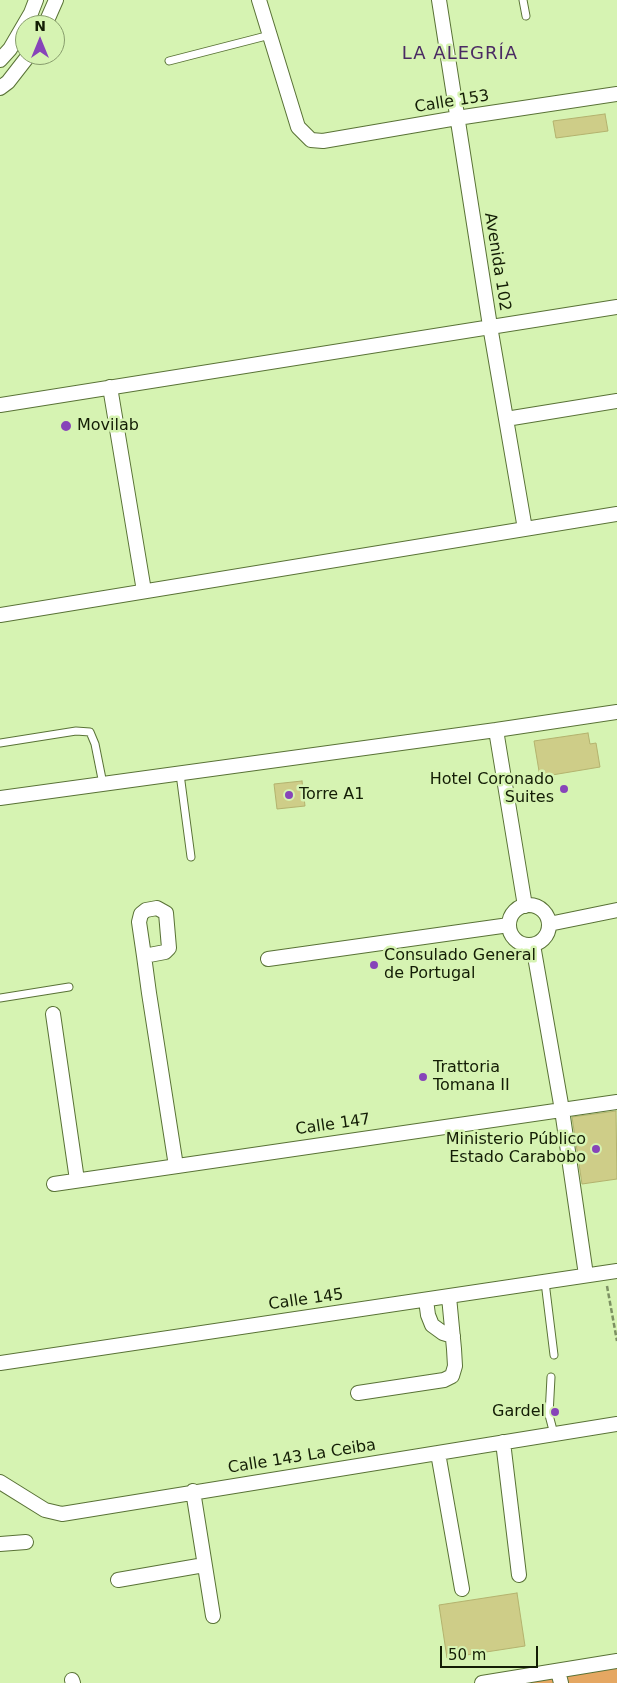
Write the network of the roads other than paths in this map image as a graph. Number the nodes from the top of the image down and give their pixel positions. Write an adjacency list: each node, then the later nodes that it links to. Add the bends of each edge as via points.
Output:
1 (36, 0): 9 (street, via 10,49)
2 (56, 0): 6 (street)
3 (259, 0): 8 (street)
4 (438, 0): 14 (street, Avenida 102)
5 (523, 0): 7 (lane)
6 (49, 15)
7 (526, 16)
8 (270, 34): 10 (lane); 14 (street, Calle 153, via 298,127 311,140 323,141)
9 (0, 60)
10 (169, 61)
11 (21, 65): 12 (street)
12 (0, 88)
13 (617, 94): 14 (street, Calle 153)
14 (458, 118): 16 (street, Avenida 102)
15 (617, 307): 16 (street)
16 (490, 326): 17 (street); 20 (street, Avenida 102)
17 (110, 387): 19 (street); 23 (street)
18 (617, 401): 20 (street)
19 (0, 405)
20 (506, 419): 22 (street, Avenida 102)
21 (617, 514): 22 (street)
22 (525, 529): 23 (street)
23 (144, 591): 24 (street)
24 (1, 611)
25 (617, 712): 26 (street)
26 (496, 730): 28 (street); 32 (street)
27 (0, 743): 29 (lane, via 76,731 90,732)
28 (180, 774): 29 (street); 31 (lane)
29 (103, 784): 30 (street)
30 (0, 798)
31 (191, 857)
32 (525, 906): 34 (street, via 540,909); 35 (street, via 515,911)
33 (617, 910): 34 (street)
34 (549, 924): 36 (street, via 543,939)
35 (509, 925): 36 (street, via 516,940); 38 (street)
36 (532, 945): 43 (street)
37 (144, 956): 44 (street)
38 (268, 959)
39 (69, 987): 40 (lane)
40 (0, 998)
41 (53, 1014): 45 (street)
42 (617, 1102): 43 (street, Calle 147)
43 (562, 1110): 44 (street, Calle 147); 48 (street)
44 (176, 1166): 45 (street, Calle 147)
45 (77, 1180): 46 (street, Calle 147)
46 (54, 1184)
47 (611, 1272): 48 (street, Calle 145)
48 (586, 1275): 49 (street, Calle 145)
49 (545, 1282): 50 (street, Calle 145); 53 (lane)
50 (449, 1297): 51 (street, Calle 145); 52 (street)
51 (426, 1300): 52 (street, via 432,1325); 54 (street, Calle 145)
52 (453, 1336): 56 (street, via 455,1366 449,1379)
53 (554, 1354)
54 (0, 1364)
55 (551, 1377): 58 (lane, via 548,1415)
56 (358, 1393)
57 (617, 1424): 58 (street, Calle 143 La Ceiba)
58 (554, 1434): 59 (street, Calle 143 La Ceiba)
59 (503, 1442): 60 (street, Calle 143 La Ceiba); 66 (street)
60 (438, 1453): 62 (street, Calle 143 La Ceiba); 68 (street)
61 (0, 1482): 62 (street, Calle 143 La Ceiba, via 45,1510 62,1514)
62 (193, 1491): 65 (street)
63 (26, 1542): 64 (street)
64 (0, 1544)
65 (204, 1565): 67 (street); 69 (street)
66 (519, 1575)
67 (118, 1580)
68 (462, 1589)
69 (213, 1616)
70 (617, 1661): 71 (street)
71 (560, 1677): 72 (street)
72 (482, 1683)

